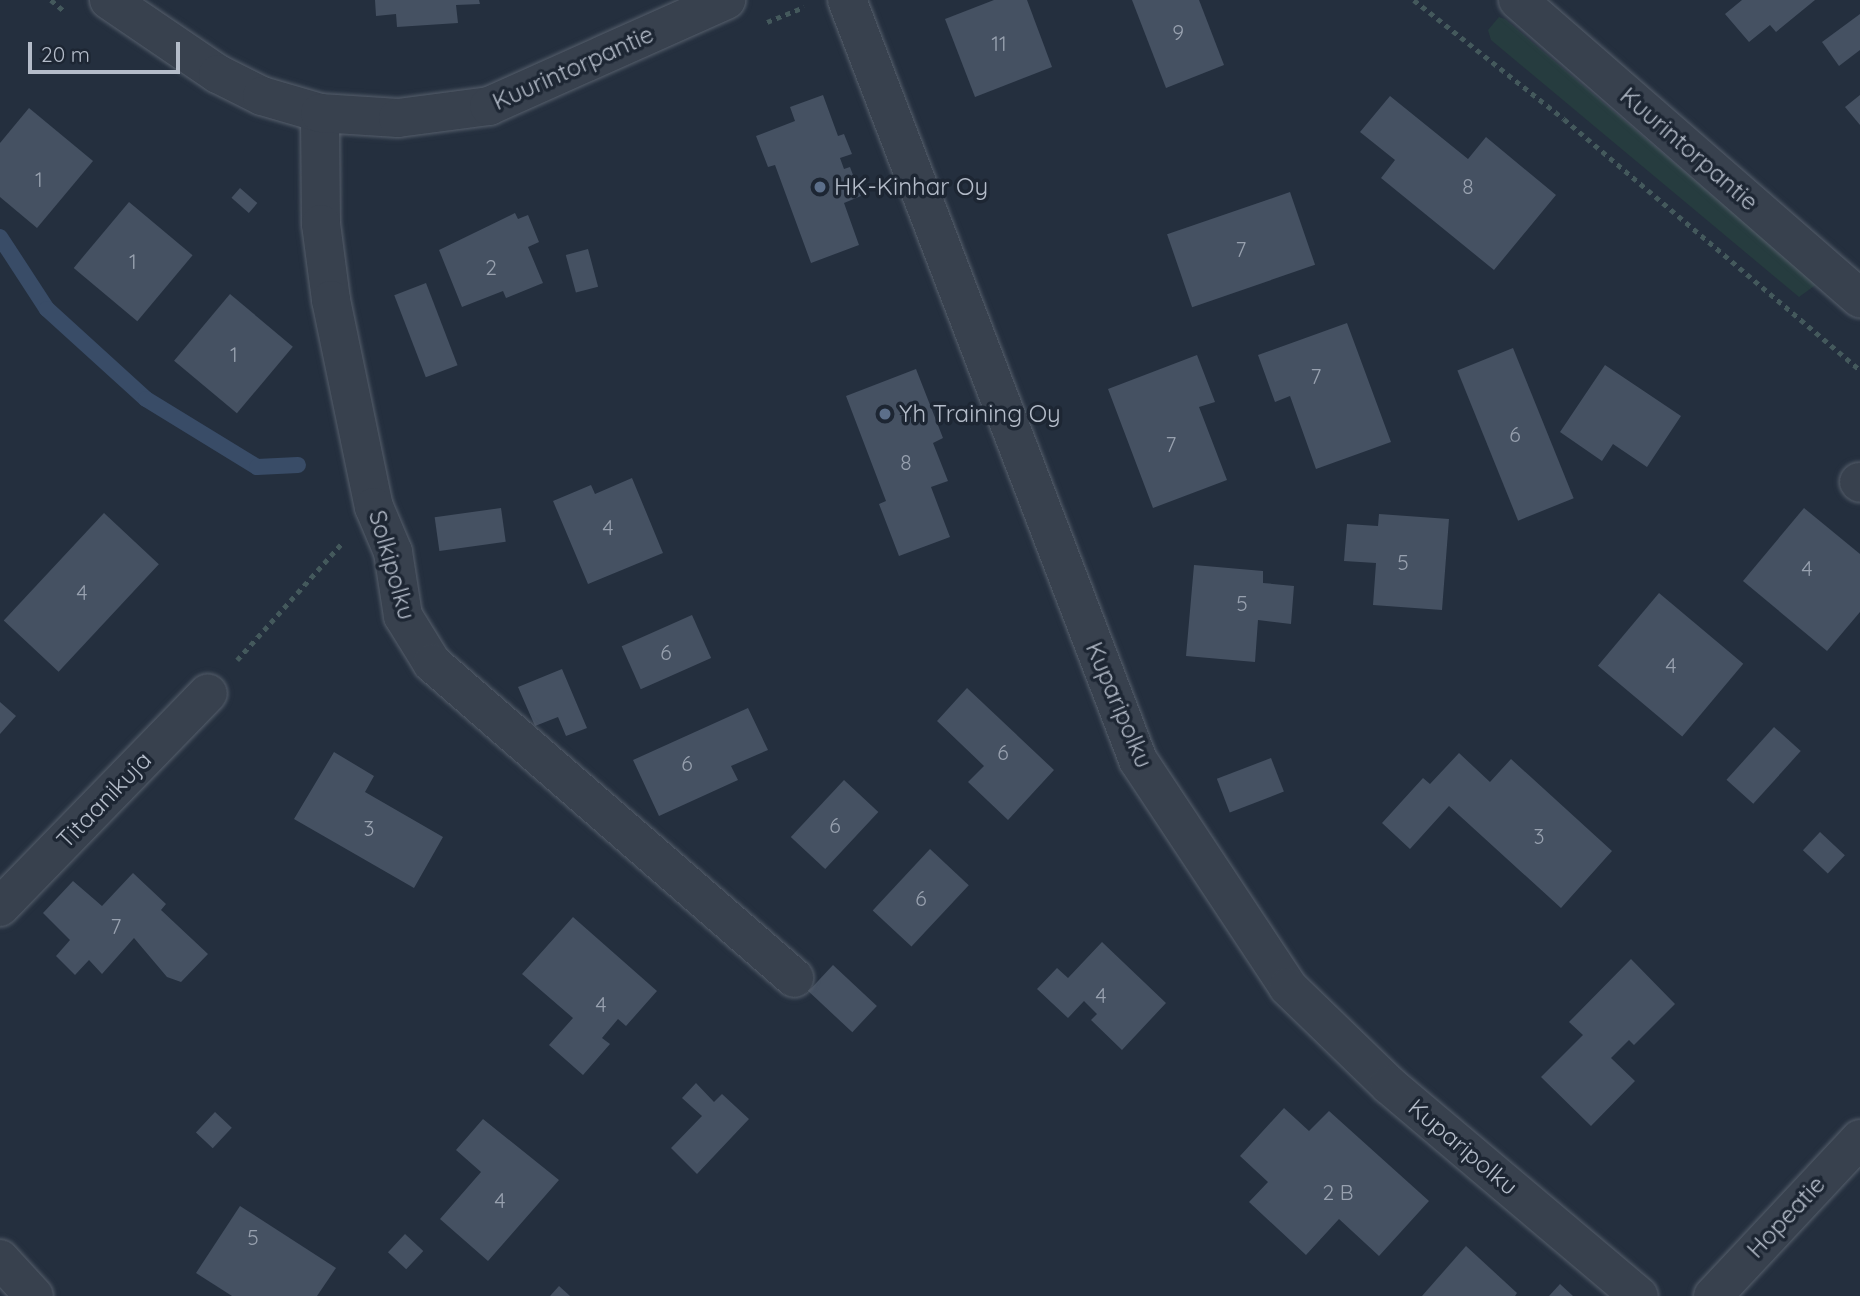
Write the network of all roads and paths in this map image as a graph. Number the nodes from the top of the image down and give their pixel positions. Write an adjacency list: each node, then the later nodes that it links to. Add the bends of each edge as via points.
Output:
1 (109, 0): 6 (street, Kuurintorpantie, via 218,74 262,96)
2 (726, 0): 6 (street, Kuurintorpantie, via 489,106 398,118)
3 (847, 0): 16 (street, Kuparipolku, via 1138,760 1288,987 1389,1085)
4 (1413, 0): 8 (path, via 1564,119)
5 (1518, 0): 7 (street, Kuurintorpantie)
6 (320, 113): 9 (street, Solkipolku, via 321,224 331,300)
7 (1860, 298)
8 (1860, 370)
9 (374, 507): 10 (path); 12 (street, Solkipolku, via 393,552 403,617 432,663)
10 (208, 693): 11 (street, Titaanikuja)
11 (0, 908)
12 (794, 978)
13 (1860, 1139): 17 (street, Hopeatie)
14 (0, 1259): 15 (street)
15 (34, 1296)
16 (1639, 1296)
17 (1713, 1296)

